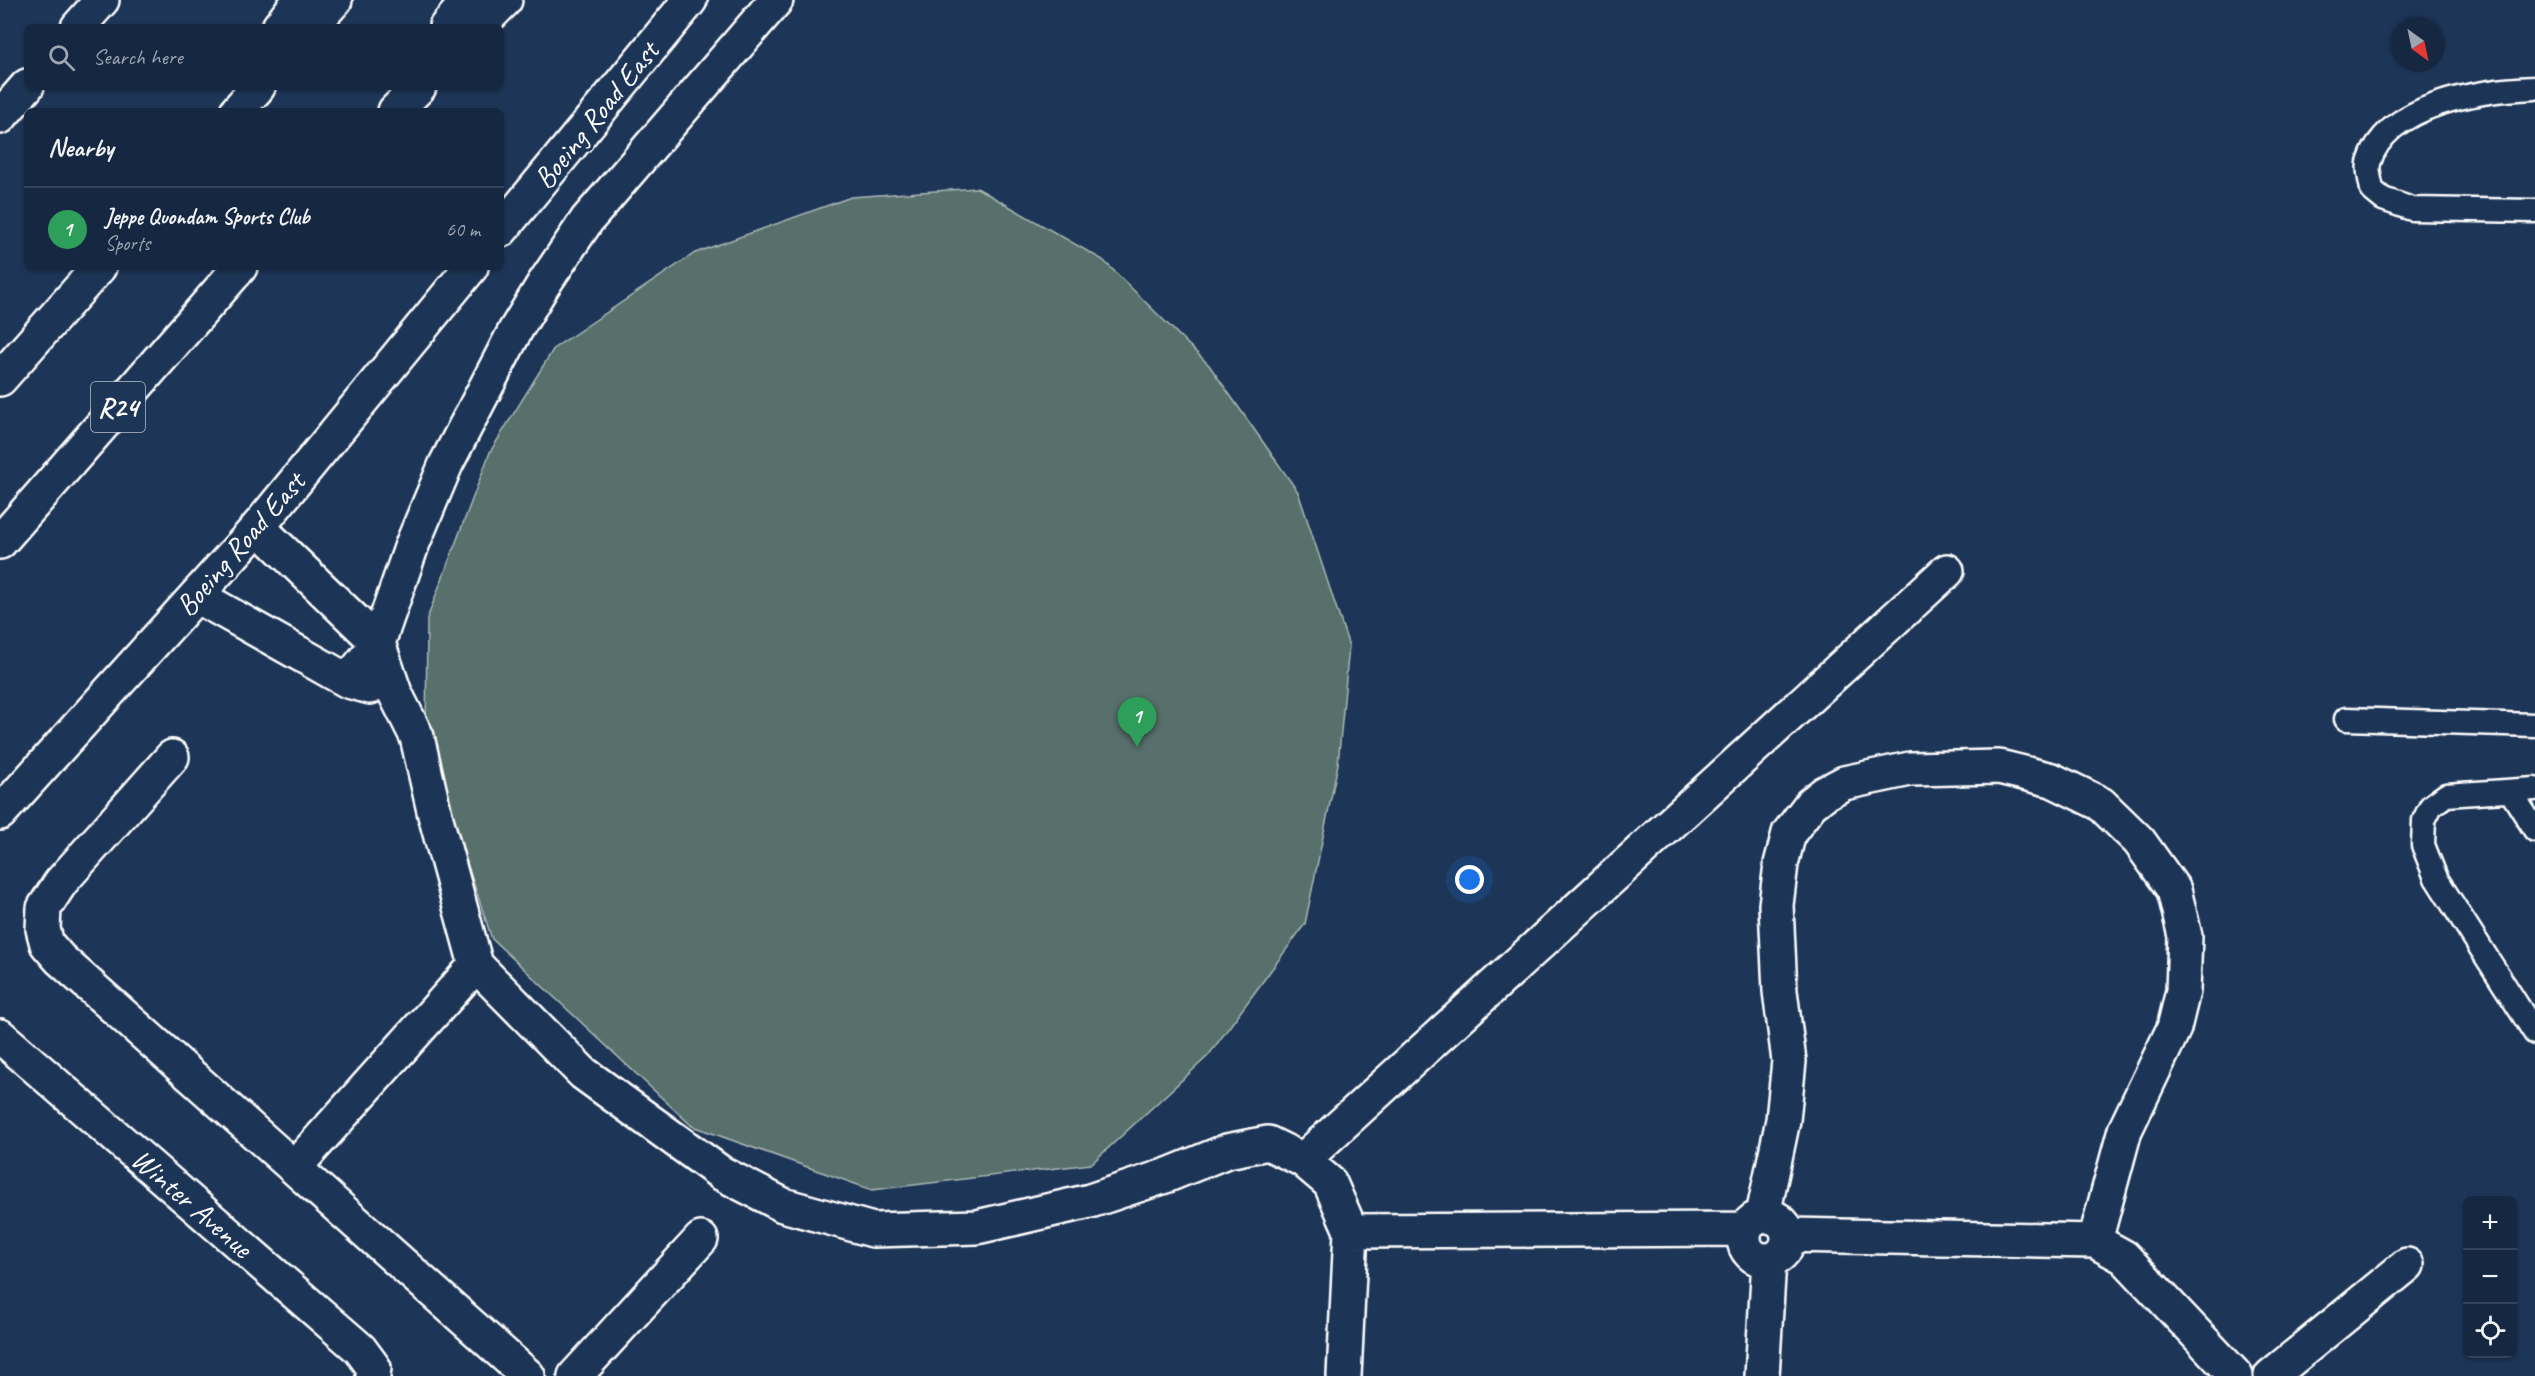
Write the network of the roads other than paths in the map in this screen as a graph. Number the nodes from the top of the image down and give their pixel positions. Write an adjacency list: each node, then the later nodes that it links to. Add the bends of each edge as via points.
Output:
1 (102, 0): 8 (main road)
2 (300, 0): 9 (main road)
3 (335, 0): 10 (main road)
4 (469, 0): 11 (main road)
5 (505, 0): 12 (main road)
6 (690, 0): 25 (main road, Boeing Road East)
7 (776, 0): 35 (main road, via 587,220 543,285 446,464 412,545)
8 (81, 24)
9 (281, 24)
10 (314, 24)
11 (449, 24)
12 (481, 24)
13 (2535, 88): 24 (lane, via 2482,93 2433,106 2400,121 2377,146 2368,165 2372,190 2382,199 2412,209)
14 (24, 89): 23 (main road)
15 (229, 90): 19 (main road)
16 (255, 90): 20 (main road)
17 (392, 90): 21 (main road)
18 (416, 90): 22 (main road)
19 (214, 108)
20 (240, 108)
21 (376, 108)
22 (398, 108)
23 (0, 117)
24 (2535, 211)
25 (504, 227)
26 (86, 270): 30 (main road)
27 (96, 270): 30 (main road)
28 (238, 270): 32 (main road, R24)
29 (469, 270): 31 (main road, Boeing Road East)
30 (1, 378)
31 (258, 527): 34 (main road, Boeing Road East); 35 (main road)
32 (0, 542)
33 (1947, 570): 48 (main road)
34 (197, 596): 36 (main road); 43 (main road, Boeing Road East)
35 (378, 643): 36 (main road); 37 (main road)
36 (348, 681): 37 (main road)
37 (395, 693): 45 (main road, via 417,737)
38 (2346, 719): 39 (lane)
39 (2535, 725)
40 (172, 757): 49 (main road, via 62,882 44,908 47,944)
41 (2535, 789): 42 (lane)
42 (2511, 792): 44 (lane); 46 (lane, via 2446,795 2431,806 2424,820 2423,845 2436,878)
43 (0, 813)
44 (2535, 830)
45 (476, 965): 48 (main road, via 583,1073 721,1173 783,1205 873,1230 977,1227 1090,1202 1227,1151 1268,1143); 49 (main road)
46 (2535, 1033)
47 (0, 1036): 57 (main road, Winter Avenue, via 360,1349 374,1368)
48 (1303, 1160): 51 (main road, via 1330,1184)
49 (295, 1167): 58 (main road)
50 (1754, 1222): 51 (main road); 52 (main road, via 1775,1217); 54 (main road, via 1783,1120 1789,1061 1780,991 1776,905 1789,833 1811,804 1844,783 1910,769 1999,767 2052,780 2101,804 2139,841 2174,891 2185,936 2182,991 2174,1028 2126,1130); 55 (main road, via 1743,1240 1757,1259)
51 (1351, 1231): 60 (main road)
52 (1789, 1235): 54 (main road); 55 (main road, via 1780,1256)
53 (701, 1239): 59 (main road)
54 (2095, 1241): 62 (main road, via 2124,1257)
55 (1768, 1260): 61 (main road)
56 (2407, 1265): 63 (main road)
57 (373, 1376)
58 (528, 1376)
59 (575, 1376)
60 (1344, 1376)
61 (1762, 1376)
62 (2236, 1376)
63 (2271, 1376)

